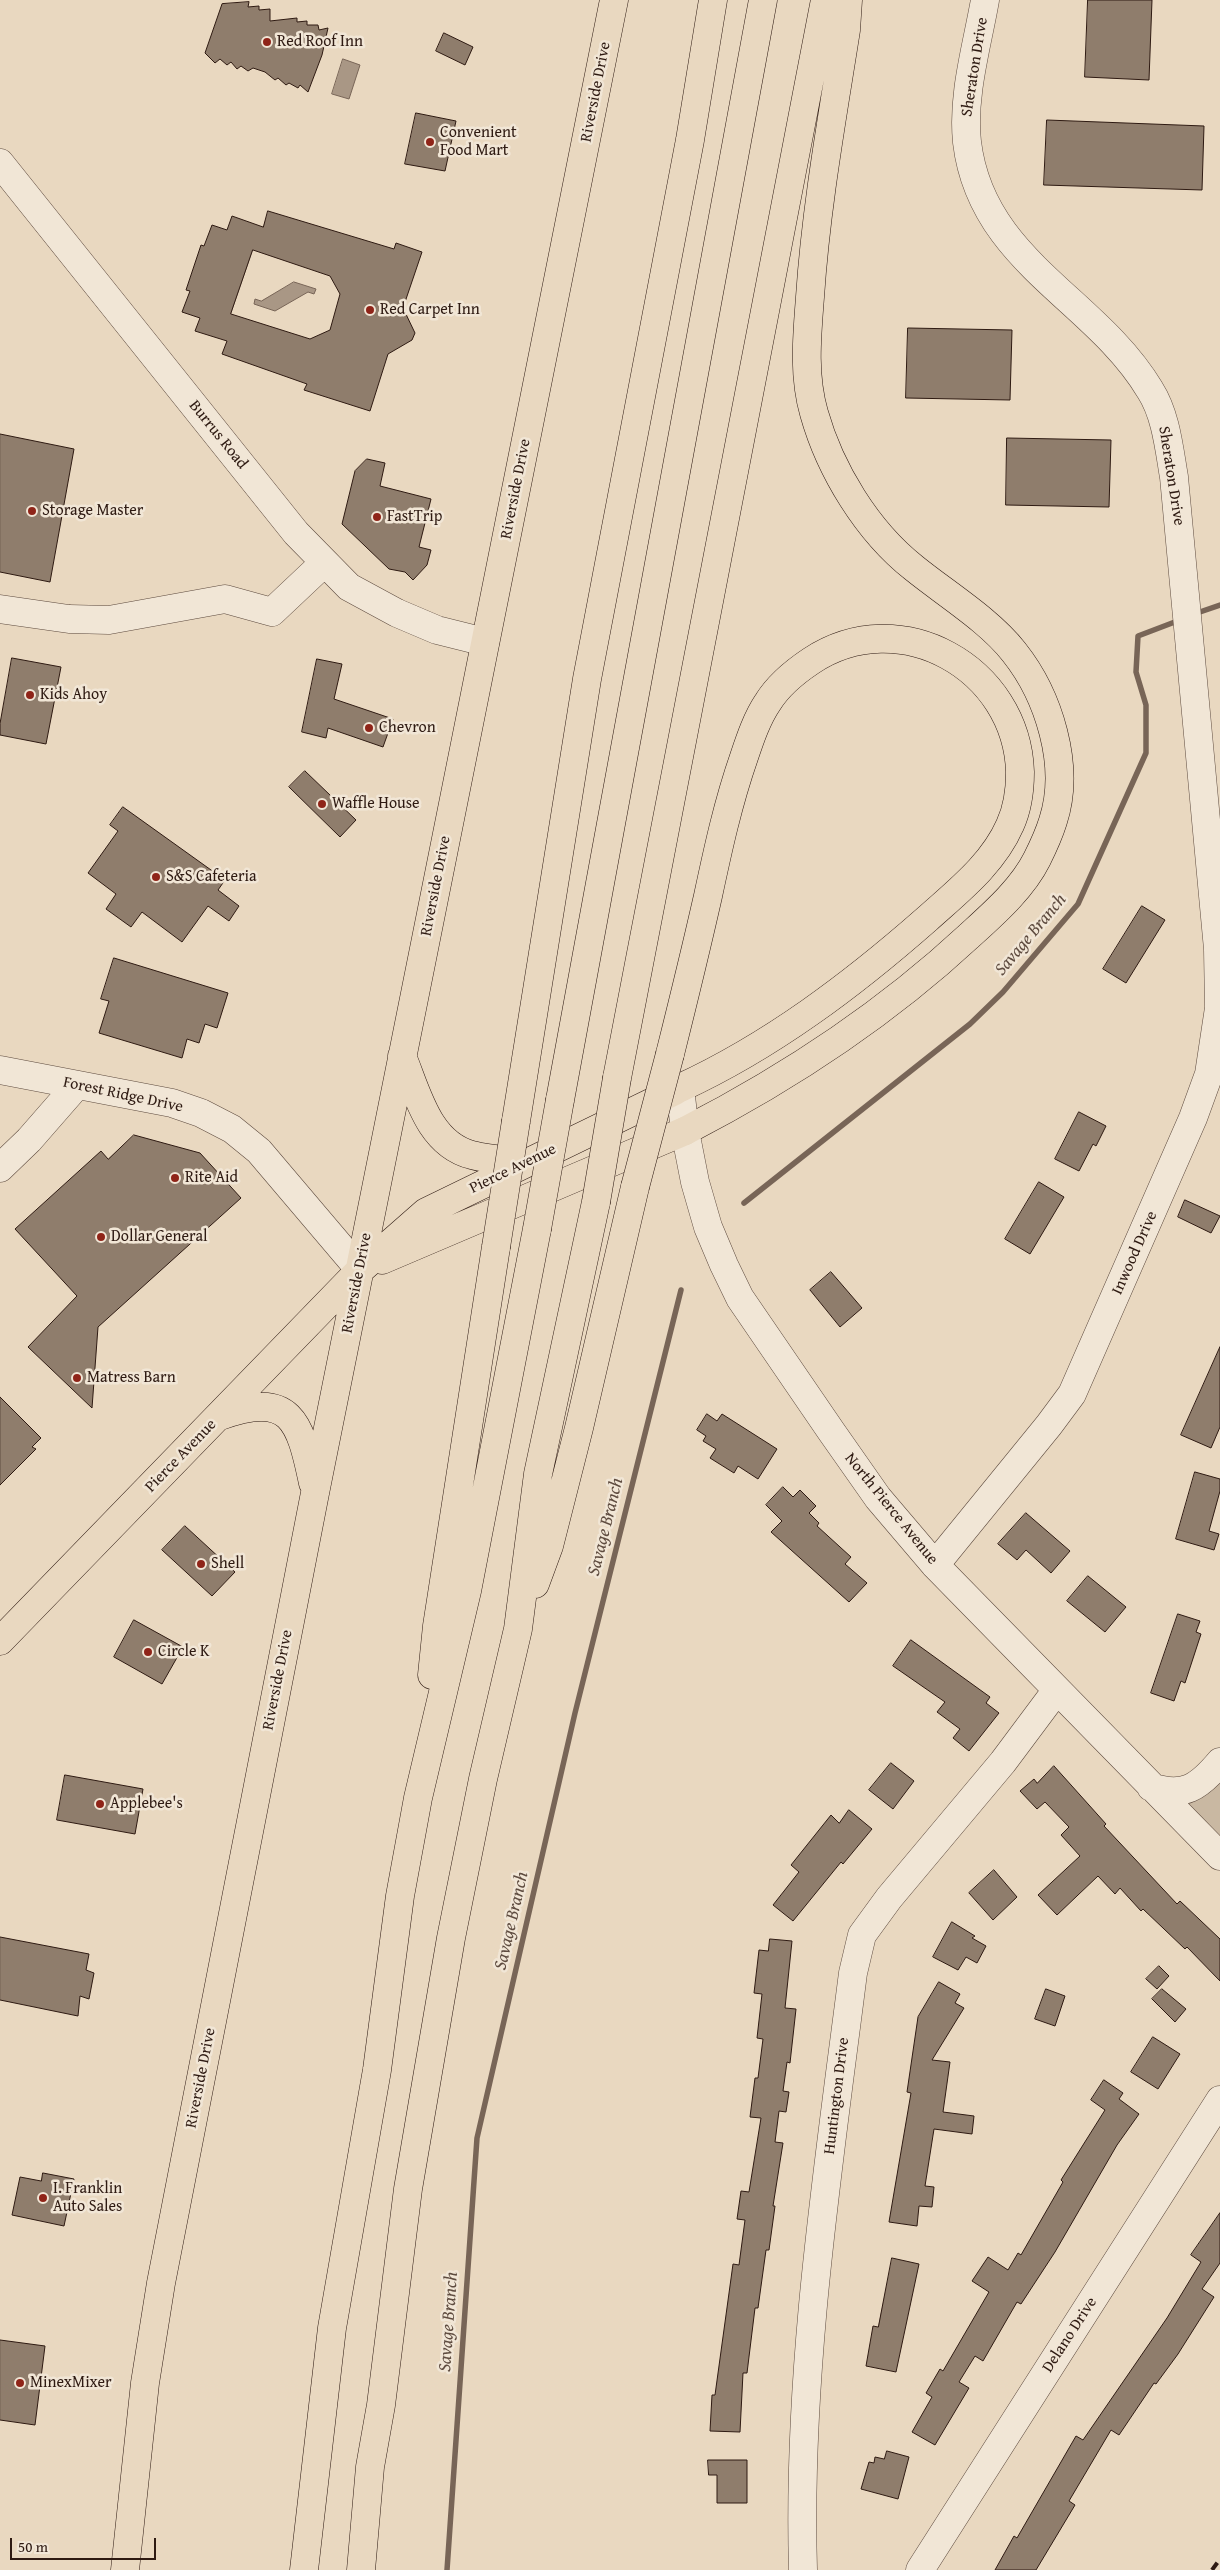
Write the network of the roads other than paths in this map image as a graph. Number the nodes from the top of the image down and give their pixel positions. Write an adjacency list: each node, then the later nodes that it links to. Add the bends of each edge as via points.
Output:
1 (614, 0): 10 (main road, Riverside Drive)
2 (713, 0): 28 (main road, bridge, via 690,140 584,698 437,1626)
3 (763, 0): 28 (main road, bridge, via 537,1229 467,1591)
4 (825, 0): 23 (main road, bridge, via 617,1078 596,1202 538,1474)
5 (848, 0): 16 (main road, Pierce Avenue, via 814,240 806,360 813,412 828,454 878,533 909,565 992,629 1014,652 1042,698 1055,742 1058,795 1054,820 1036,862 1006,900 939,964 828,1049 753,1096)
6 (985, 0): 11 (street, Sheraton Drive, via 966,124 974,170 987,206 1001,231 1025,260 1134,364 1152,392 1165,426 1174,477)
7 (0, 163): 8 (street, Burrus Road, via 290,525)
8 (324, 563): 9 (street, via 272,612 224,600 109,620 69,619); 10 (street, Burrus Road, via 349,587 397,613 437,630)
9 (0, 610)
10 (485, 642): 12 (main road, Riverside Drive)
11 (1217, 901): 22 (street, Inwood Drive, via 1219,1008 1209,1074 1193,1118 1072,1394)
12 (402, 1056): 17 (main road, via 430,1123 444,1140 472,1156); 19 (main road, Riverside Drive)
13 (0, 1070): 14 (street, Forest Ridge Drive)
14 (76, 1085): 18 (street); 19 (street, Forest Ridge Drive, via 172,1103 201,1113 232,1130 259,1151)
15 (680, 1088): 16 (street, North Pierce Avenue); 17 (main road, Pierce Avenue); 23 (main road, Pierce Avenue, bridge, via 762,1044 828,1000 888,953 986,864 1011,824 1020,787 1019,754 1013,731 1000,703 971,671 948,654 912,640 882,638 852,642 826,651 799,669 768,700 751,738 728,805 549,1546)
16 (685, 1131): 19 (main road, Pierce Avenue); 22 (street, North Pierce Avenue, via 708,1227 740,1298 874,1492)
17 (526, 1162): 19 (main road, Pierce Avenue, via 426,1212)
18 (0, 1168)
19 (360, 1270): 20 (main road, Pierce Avenue); 21 (main road, Riverside Drive)
20 (219, 1417): 21 (main road, via 258,1405 285,1414 302,1437); 24 (main road, Pierce Avenue)
21 (315, 1494): 31 (main road, Riverside Drive, via 161,2283 145,2383)
22 (935, 1565): 25 (street, North Pierce Avenue)
23 (518, 1630): 33 (main road, via 483,1779 451,1938 408,2189 381,2405 370,2467)
24 (0, 1641)
25 (1056, 1691): 27 (street, North Pierce Avenue); 34 (street, Huntington Drive, via 1003,1762 889,1898 862,1936 852,1972 810,2352 801,2495)
26 (1220, 1762): 27 (street, via 1198,1784 1182,1792 1168,1793)
27 (1151, 1787): 29 (street, North Pierce Avenue)
28 (418, 1798): 32 (main road, via 400,1896 377,2070 332,2328)
29 (1220, 1856)
30 (1220, 2100): 35 (street, Delano Drive)
31 (125, 2570)
32 (304, 2570)
33 (361, 2570)
34 (803, 2570)
35 (920, 2570)

